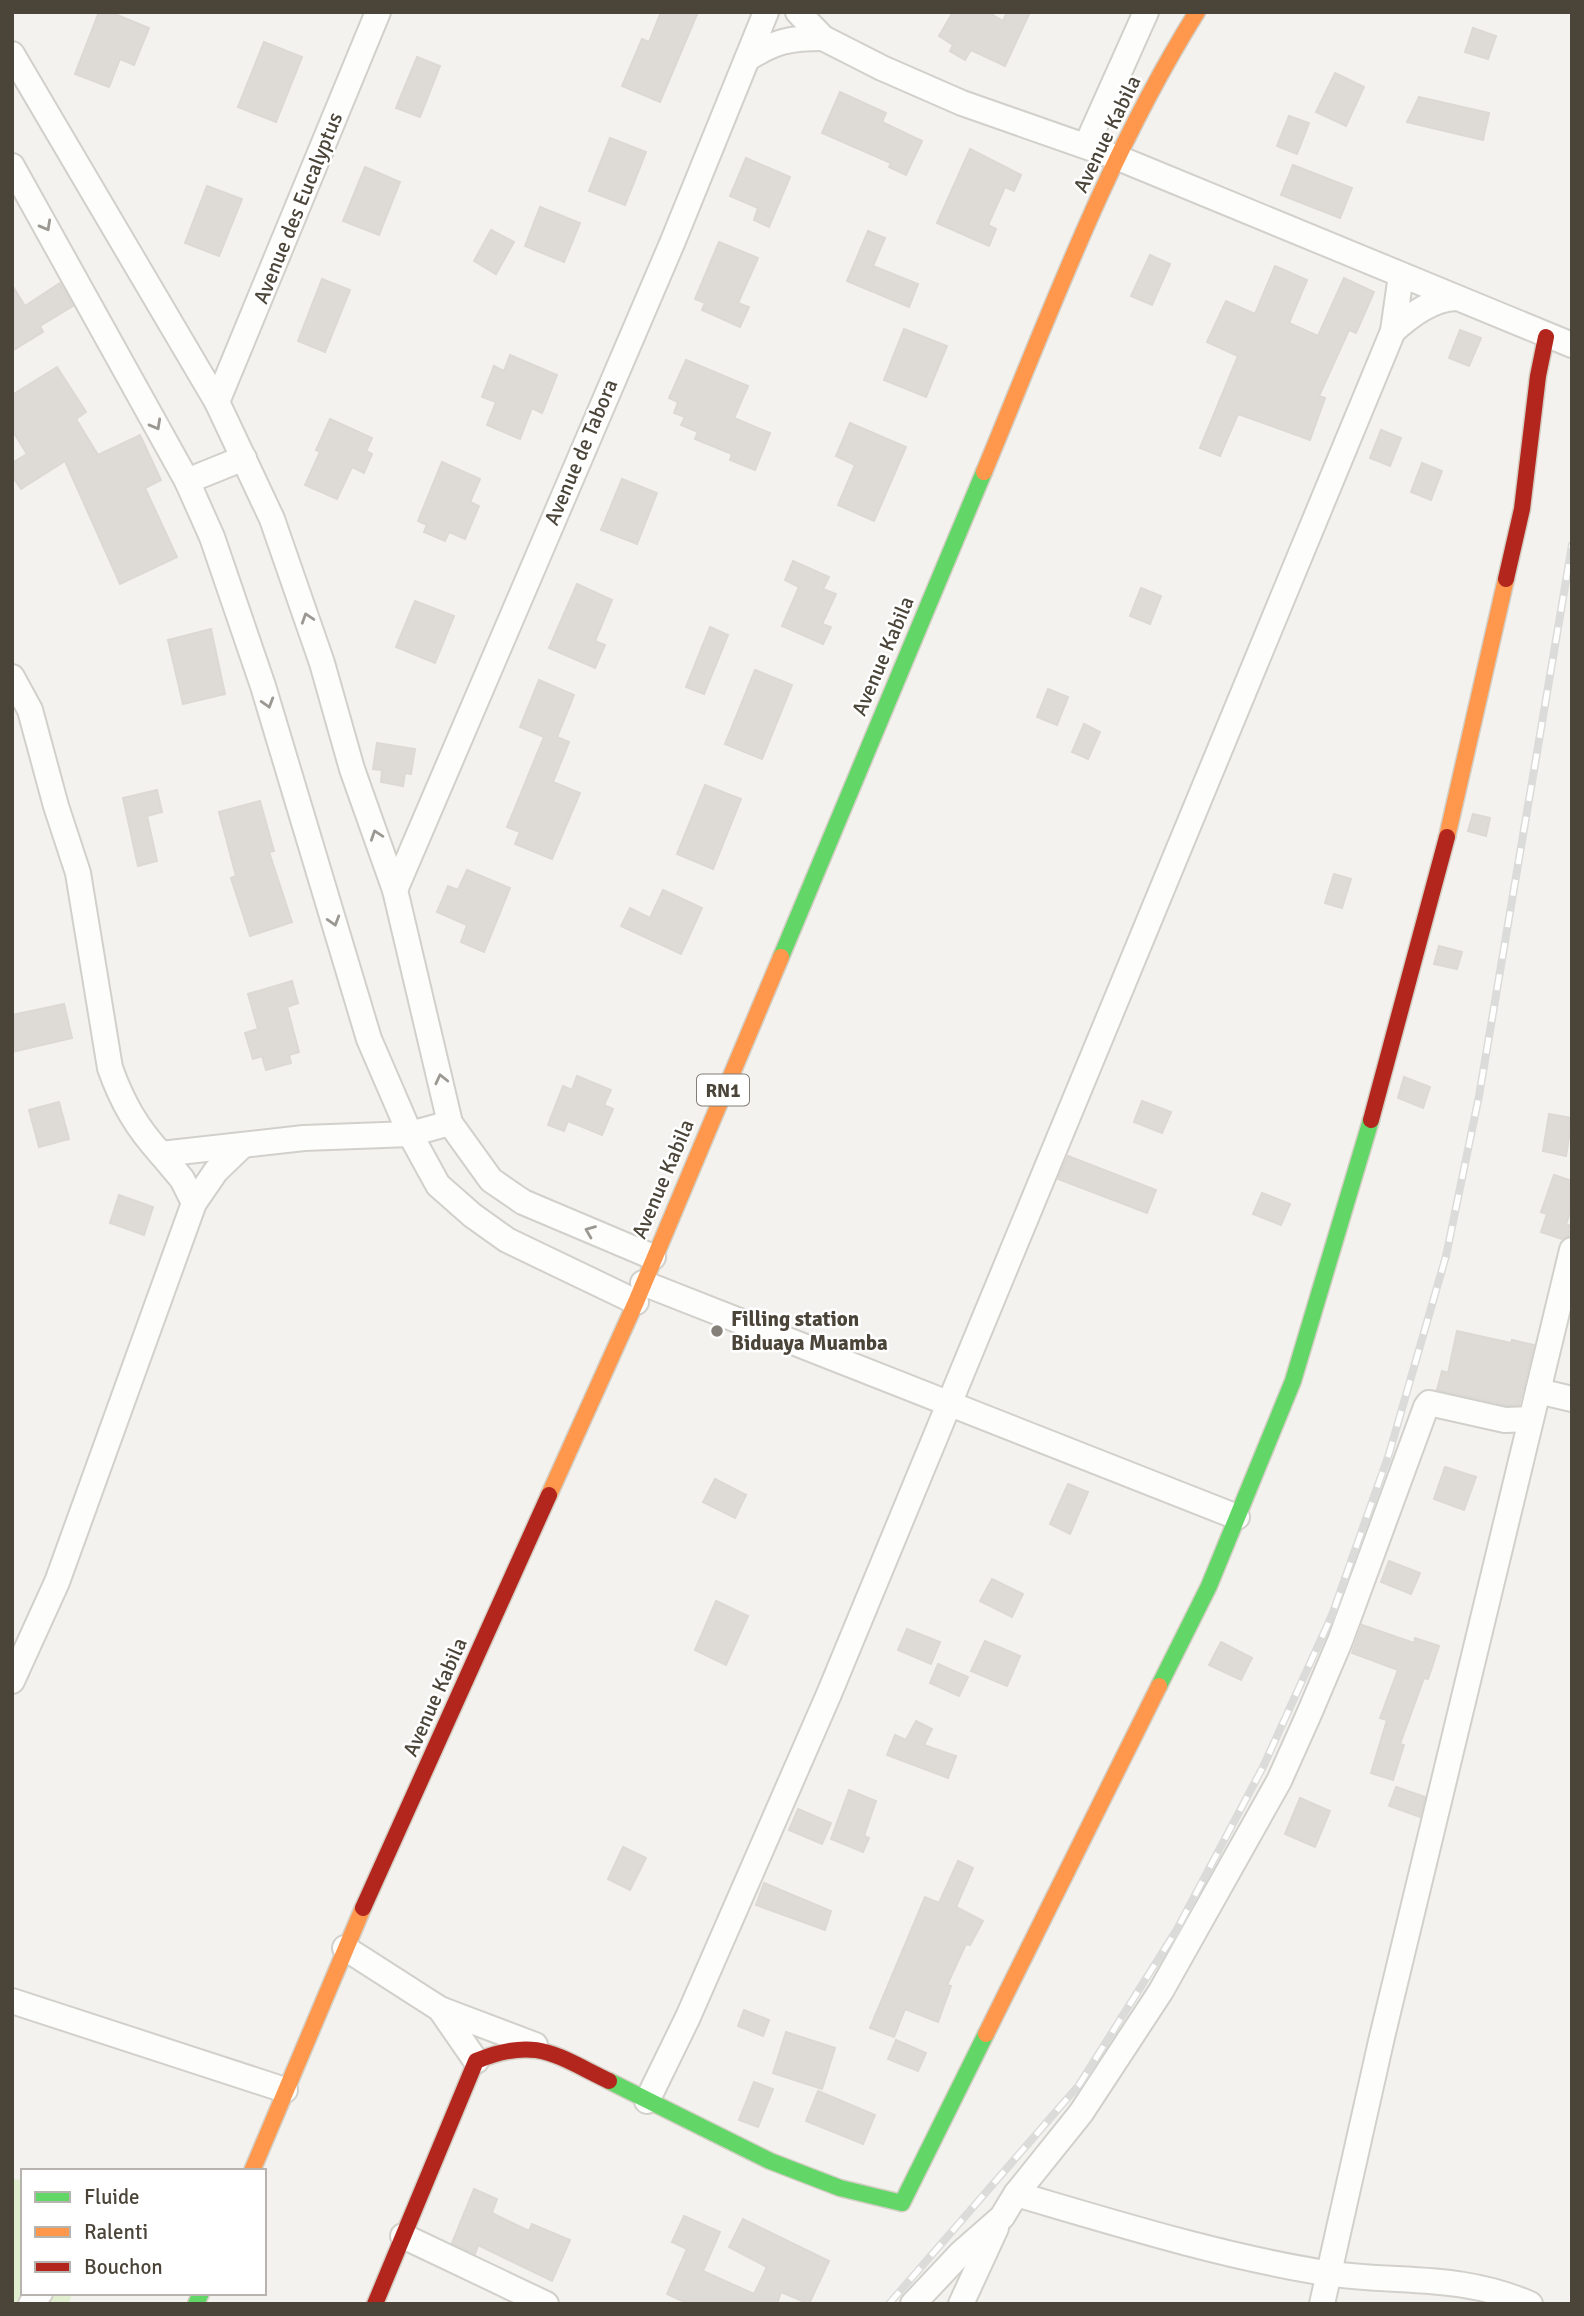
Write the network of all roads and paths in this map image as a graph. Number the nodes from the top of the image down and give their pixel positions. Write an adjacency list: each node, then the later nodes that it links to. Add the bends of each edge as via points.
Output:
1 (378, 12): 17 (street, Avenue des Eucalyptus)
2 (766, 12): 8 (street, Avenue de Tabora)
3 (798, 12): 6 (street)
4 (1146, 12): 9 (street)
5 (1197, 12): 10 (main road, Avenue Kabila / RN1)
6 (823, 38): 8 (street, via 771,43); 9 (street, via 962,103)
7 (12, 54): 17 (street)
8 (747, 59): 21 (street, Avenue de Tabora)
9 (1086, 146): 10 (street)
10 (1116, 157): 12 (street); 27 (main road, Avenue Kabila / RN1)
11 (12, 166): 19 (street, one-way to 19)
12 (1401, 275): 13 (street); 14 (street)
13 (1456, 298): 14 (street, via 1444,298 1417,312); 15 (street)
14 (1394, 331): 32 (street)
15 (1546, 337): 16 (street); 34 (main road, via 1522,509 1419,948 1293,1381)
16 (1572, 345)
17 (217, 402): 18 (street)
18 (244, 458): 19 (street); 21 (street, one-way to 18, via 352,769 302,602)
19 (187, 481): 23 (street, one-way to 23, via 241,618 369,1039)
20 (12, 677): 25 (street, via 30,710 78,873 110,1068 121,1098)
21 (395, 890): 22 (street, one-way to 21)
22 (450, 1123): 23 (street); 27 (street, one-way to 22, via 523,1202 491,1180)
23 (410, 1135): 24 (street, via 356,1134); 29 (street, via 438,1185 472,1215 536,1255)
24 (241, 1147): 25 (street); 26 (street, via 216,1171)
25 (161, 1154): 26 (street)
26 (194, 1203): 35 (street, via 57,1582)
27 (653, 1256): 29 (main road, Avenue Kabila / RN1)
28 (1571, 1258): 30 (street)
29 (640, 1292): 32 (street); 36 (main road, Avenue Kabila / RN1)
30 (1538, 1391): 31 (street); 33 (street)
31 (1572, 1399)
32 (950, 1403): 34 (street); 42 (street, via 829,1694)
33 (1531, 1419): 44 (street, via 1505,1420 1426,1407 1340,1641 1279,1781 1161,1991 1081,2113); 47 (street)
34 (1237, 1517): 42 (main road, via 1188,1631 902,2203 840,2189 770,2161)
35 (12, 1681)
36 (345, 1948): 38 (street); 41 (main road, Avenue Kabila / RN1)
37 (12, 2001): 41 (street)
38 (440, 2009): 39 (street); 40 (street)
39 (542, 2048): 40 (main road, via 502,2050); 42 (main road)
40 (476, 2061): 46 (main road)
41 (285, 2090): 43 (main road, Avenue Kabila / RN1)
42 (647, 2101)
43 (253, 2169)
44 (1016, 2194): 45 (street); 47 (street, via 1262,2261)
45 (1002, 2217): 50 (street); 51 (street)
46 (403, 2236): 48 (main road); 49 (street)
47 (1327, 2273): 52 (street); 53 (street, via 1461,2282)
48 (375, 2304)
49 (546, 2304)
50 (913, 2304)
51 (961, 2304)
52 (1322, 2304)
53 (1530, 2304)

